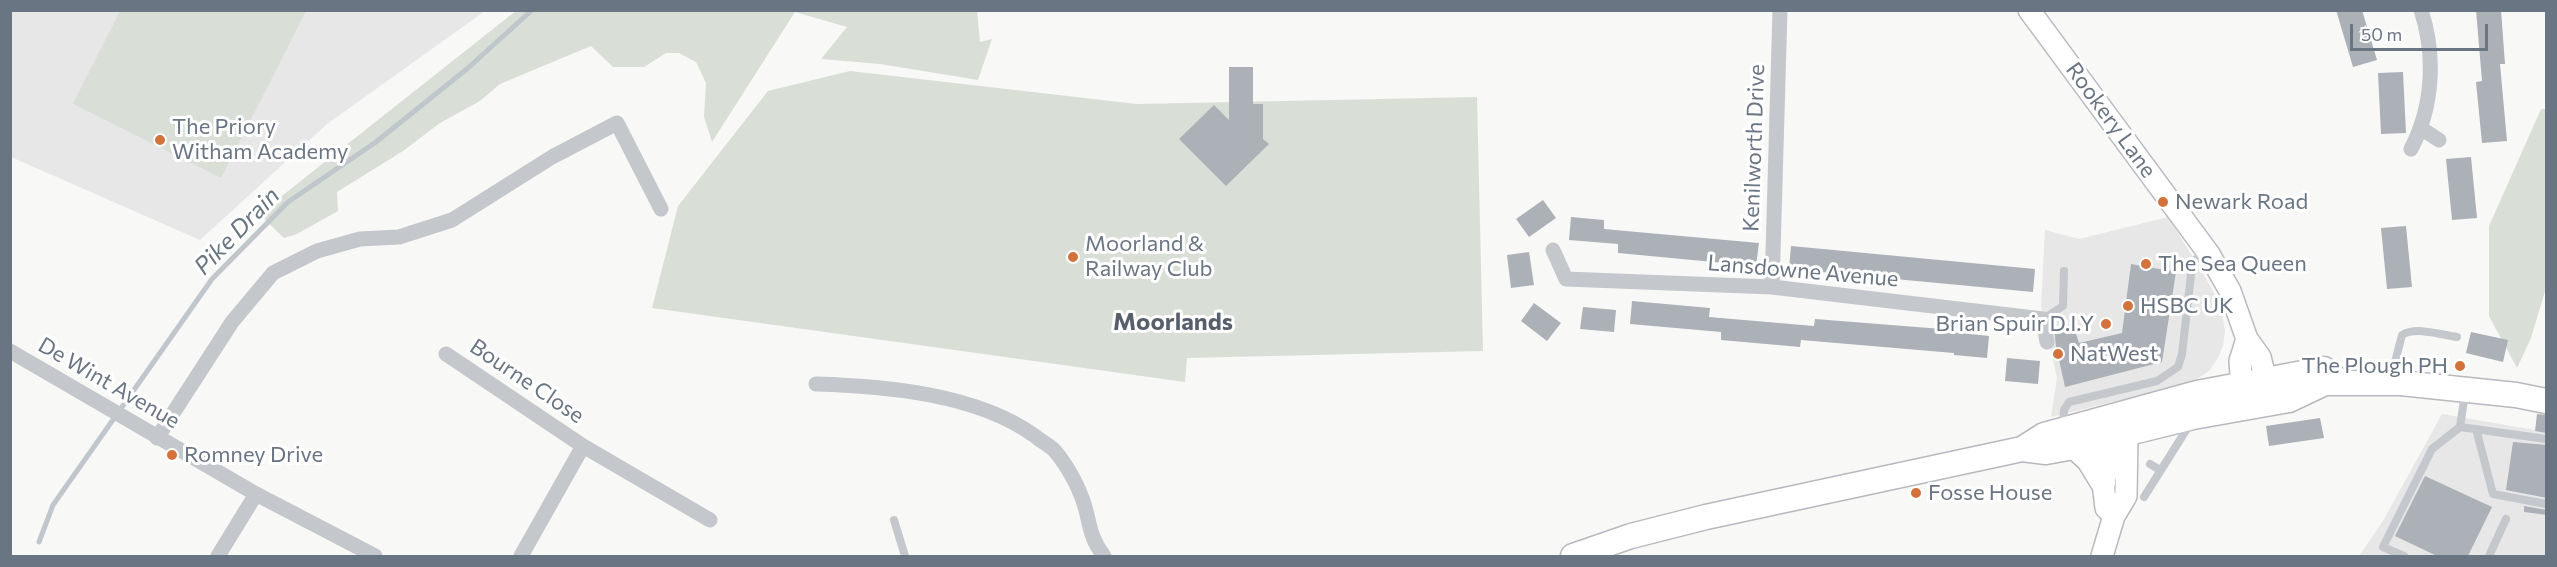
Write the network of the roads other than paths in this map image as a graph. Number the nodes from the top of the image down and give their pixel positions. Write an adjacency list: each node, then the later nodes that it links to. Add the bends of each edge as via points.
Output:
1 (1780, 10): 11 (street, Kenilworth Drive)
2 (2029, 10): 9 (street, Rookery Lane)
3 (2421, 10): 4 (street, via 2430,79)
4 (2422, 129): 5 (street); 6 (street)
5 (2439, 140)
6 (2411, 149)
7 (661, 209): 31 (street, via 617,123 552,157 452,220 399,237 360,238 317,251 273,273 232,322)
8 (1552, 250): 11 (street, Lansdowne Avenue, via 1566,279)
9 (2209, 254): 14 (street, Rookery Lane, via 2230,291); 33 (lane, via 2192,266 2178,367 2157,381 2069,402 2062,419)
10 (2064, 271): 12 (lane, via 2063,306)
11 (1772, 287): 12 (street, Lansdowne Avenue)
12 (2043, 319): 15 (street)
13 (2457, 338): 20 (lane, via 2419,332 2402,335)
14 (2247, 339): 18 (street, Rookery Lane, via 2260,357); 22 (street, via 2240,361)
15 (2046, 342)
16 (10, 351): 31 (street, De Wint Avenue)
17 (446, 354): 34 (street, Bourne Close)
18 (2267, 379): 19 (main road, via 2324,369); 22 (main road); 25 (street, Rookery Lane)
19 (2341, 382): 20 (main road); 25 (main road, via 2325,383 2289,400)
20 (2394, 383): 23 (main road)
21 (816, 384): 50 (street, via 899,390 973,406 1017,423 1054,450 1081,493 1093,543)
22 (2241, 384): 26 (street); 28 (main road, via 2197,393)
23 (2465, 389): 24 (main road); 29 (lane)
24 (2547, 400)
25 (2272, 403): 26 (main road)
26 (2244, 408): 27 (main road)
27 (2193, 417): 28 (main road); 36 (lane)
28 (2117, 426): 33 (main road); 37 (street); 41 (street, via 2126,496)
29 (2460, 427): 30 (lane); 45 (lane, via 2432,449)
30 (2476, 429): 32 (lane); 40 (lane, via 2493,494)
31 (151, 434): 38 (street, De Wint Avenue)
32 (2547, 439)
33 (2069, 442): 37 (main road, via 2089,460); 51 (main road, via 2044,435 2022,449 1706,517)
34 (583, 446): 43 (street, Bourne Close); 48 (street, Bourne Close)
35 (2151, 464): 36 (lane)
36 (2160, 470): 39 (lane)
37 (2103, 483): 41 (street, via 2106,508)
38 (256, 494): 46 (street); 47 (street, De Wint Avenue)
39 (2144, 497)
40 (2547, 504)
41 (2114, 516): 52 (street)
42 (2506, 519): 55 (lane)
43 (710, 520)
44 (894, 520): 49 (lane)
45 (2383, 547): 53 (lane); 54 (lane)
46 (218, 556)
47 (375, 556)
48 (521, 556)
49 (905, 556)
50 (1104, 556)
51 (1573, 556)
52 (2102, 556)
53 (2377, 556)
54 (2404, 556)
55 (2489, 556)

